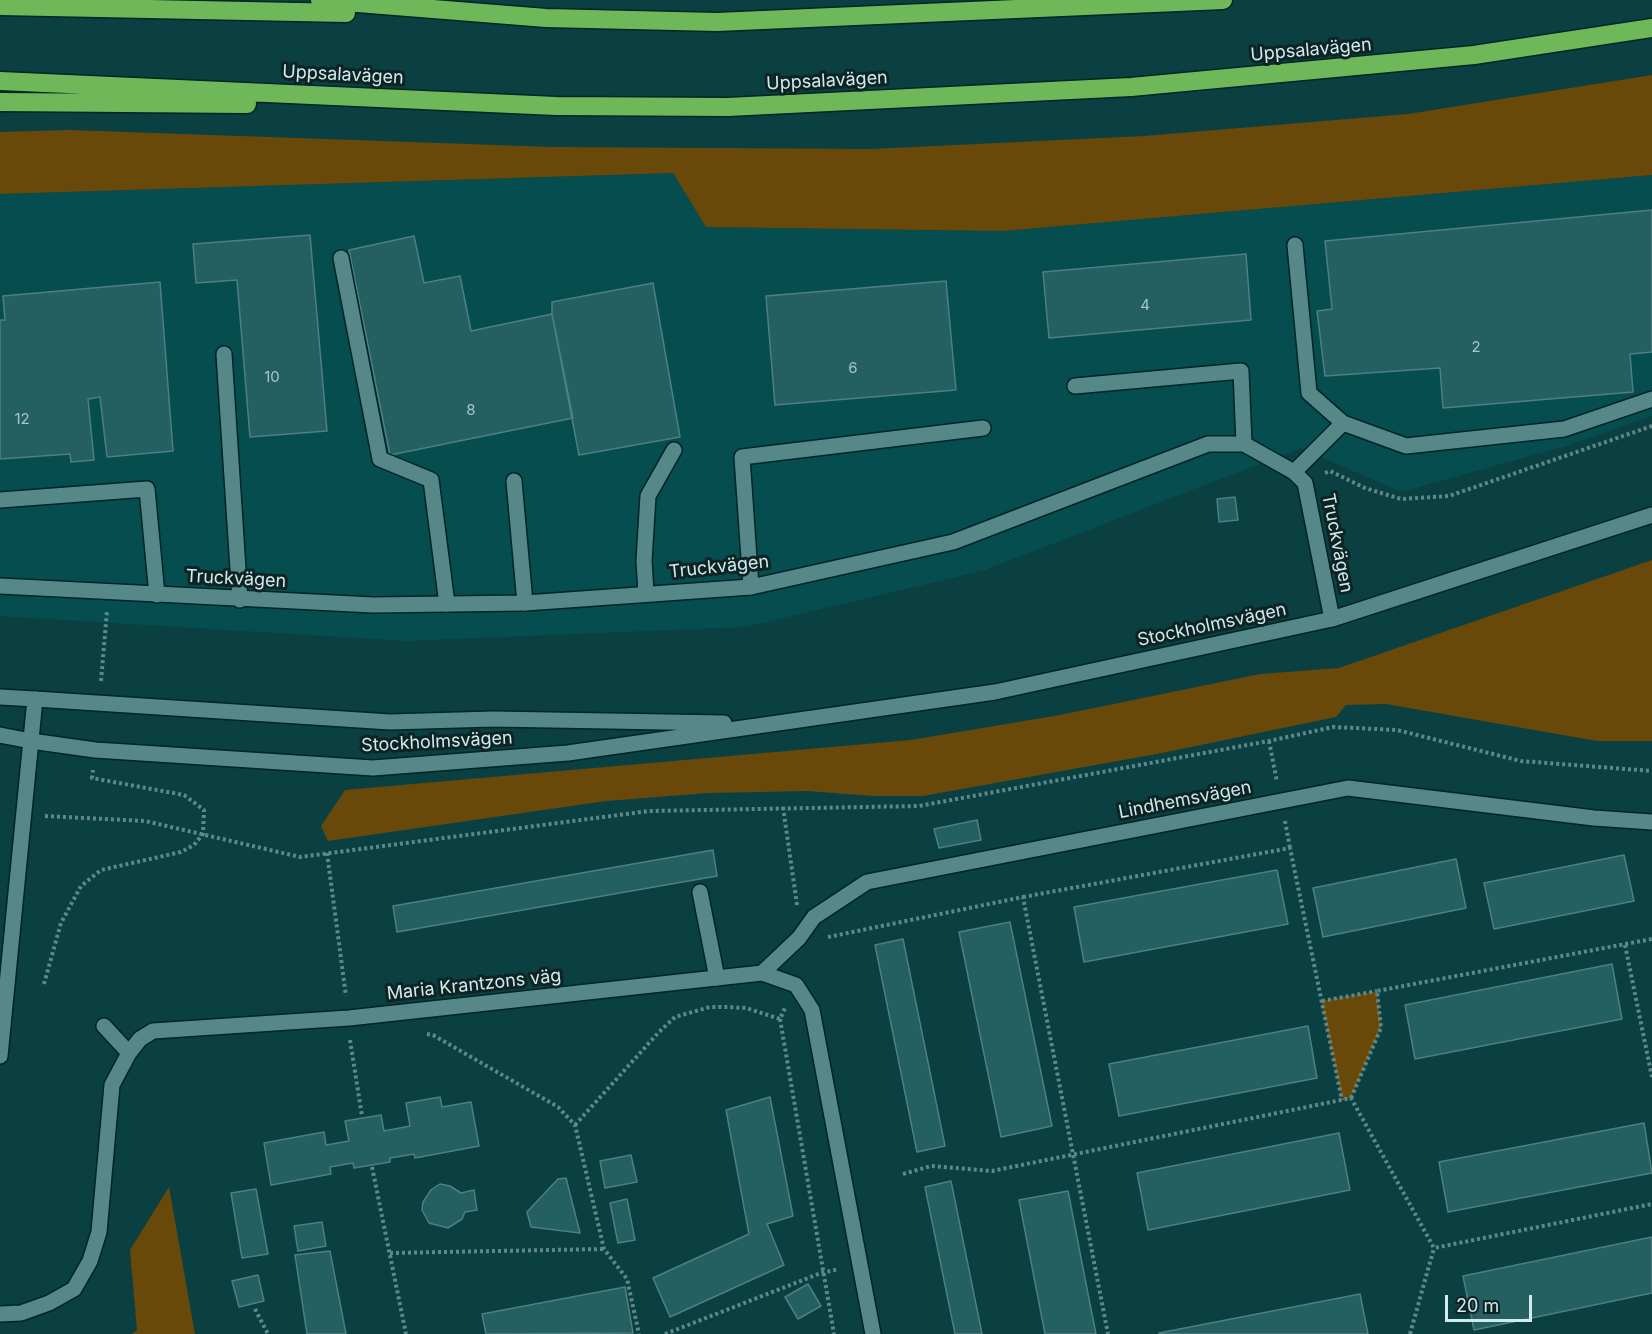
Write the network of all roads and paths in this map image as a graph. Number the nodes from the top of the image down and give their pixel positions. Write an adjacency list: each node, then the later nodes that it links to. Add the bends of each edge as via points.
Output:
1 (320, 0): 4 (highway)
2 (1223, 0): 4 (highway, via 717,22)
3 (0, 6): 4 (highway)
4 (546, 18)
5 (1652, 28): 8 (highway, Uppsalavägen, via 1474,56 1131,87 728,107)
6 (0, 81): 8 (highway, Uppsalavägen)
7 (0, 102): 8 (highway)
8 (556, 106)
9 (1295, 245): 14 (street, via 1309,393)
10 (341, 258): 30 (street, via 380,459 431,480)
11 (224, 354): 28 (street)
12 (1076, 386): 17 (street, via 1241,371)
13 (1652, 399): 14 (street, via 1564,429 1406,446)
14 (1343, 423): 19 (street)
15 (1652, 426): 21 (path, via 1449,496 1401,499 1330,471)
16 (983, 428): 25 (street, via 742,457)
17 (1244, 444): 19 (street, Truckvägen); 25 (street, Truckvägen, via 1208,444 953,542)
18 (674, 450): 26 (street, via 648,496)
19 (1294, 472): 21 (street, Truckvägen)
20 (514, 481): 29 (street)
21 (1305, 483): 31 (street, Truckvägen)
22 (0, 500): 27 (street, via 147,489)
23 (1652, 515): 31 (street, Stockholmsvägen)
24 (0, 586): 27 (street, Truckvägen)
25 (751, 587): 26 (street, Truckvägen)
26 (646, 593): 29 (street, Truckvägen)
27 (157, 595): 28 (street, Truckvägen)
28 (240, 600): 30 (street, Truckvägen)
29 (525, 603): 30 (street, Truckvägen)
30 (447, 604)
31 (1332, 619): 35 (street, Stockholmsvägen, via 995,692)
32 (0, 697): 33 (street, Stockholmsvägen); 34 (street)
33 (35, 699): 35 (street, Stockholmsvägen, via 390,722 504,719); 37 (street)
34 (0, 705)
35 (768, 724): 37 (street, Stockholmsvägen, via 568,753 373,768 95,750)
36 (0, 735): 37 (street, Stockholmsvägen)
37 (31, 741): 58 (street)
38 (1652, 771): 42 (path, via 1521,761 1397,730 1333,727 919,806 648,811)
39 (44, 816): 41 (path, via 145,820)
40 (1652, 822): 48 (street, Lindhemsvägen, via 1348,788 867,882 814,917 799,938)
41 (203, 834): 42 (path, via 300,857); 50 (path, via 182,852 101,870 81,886 61,923)
42 (327, 854): 53 (path)
43 (700, 892): 49 (street)
44 (1023, 897): 45 (path); 52 (path, via 1290,848); 63 (path)
45 (818, 939)
46 (1652, 939): 47 (path)
47 (1625, 945): 51 (path); 59 (path)
48 (762, 973): 49 (street, Maria Krantzons väg); 70 (street, Maria Krantzons väg, via 796,985 812,1010)
49 (717, 978): 53 (street, Maria Krantzons väg)
50 (44, 984)
51 (1377, 991): 52 (path); 60 (path, via 1381,1028)
52 (1322, 1001): 61 (path)
53 (349, 1018): 57 (street, Maria Krantzons väg, via 153,1031); 62 (path)
54 (780, 1019): 71 (path)
55 (104, 1026): 57 (street)
56 (433, 1035): 68 (path, via 558,1107 575,1125)
57 (129, 1053): 73 (street, Maria Krantzons väg, via 112,1085 99,1232 90,1262 74,1289 21,1313)
58 (0, 1056)
59 (1652, 1077)
60 (1351, 1098): 61 (path); 67 (path)
61 (1342, 1100): 63 (path)
62 (362, 1116)
63 (1072, 1155): 65 (path, via 992,1172 930,1166); 80 (path)
64 (372, 1167): 69 (path)
65 (903, 1174)
66 (1652, 1204): 67 (path)
67 (1434, 1248): 81 (path)
68 (604, 1249): 69 (path); 76 (path, via 627,1279)
69 (390, 1253): 75 (path)
70 (860, 1265): 71 (path); 79 (street, Maria Krantzons väg)
71 (821, 1273): 77 (path); 78 (path)
72 (255, 1309): 74 (path)
73 (0, 1314)
74 (268, 1334)
75 (406, 1334)
76 (639, 1334)
77 (665, 1334)
78 (834, 1334)
79 (873, 1334)
80 (1108, 1334)
81 (1410, 1334)

